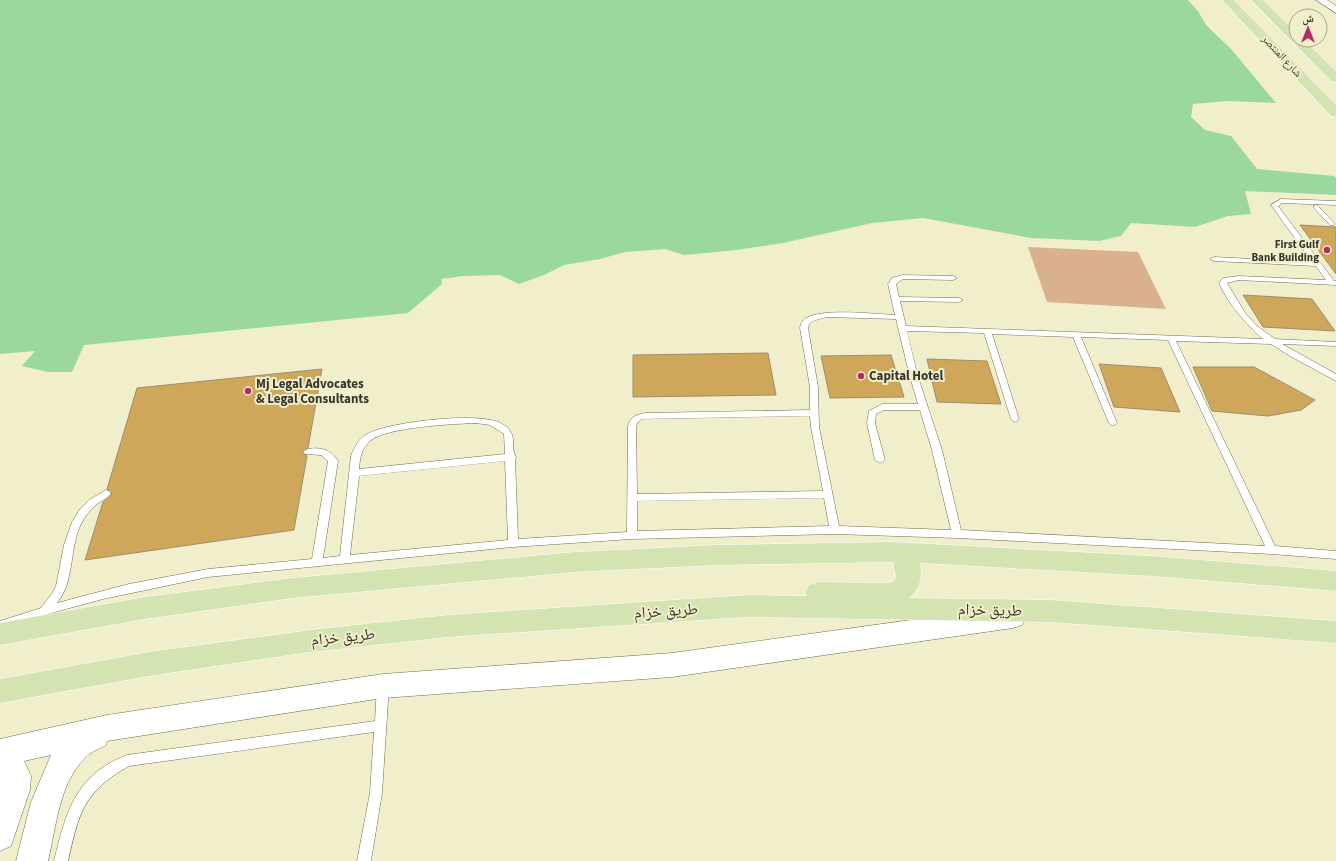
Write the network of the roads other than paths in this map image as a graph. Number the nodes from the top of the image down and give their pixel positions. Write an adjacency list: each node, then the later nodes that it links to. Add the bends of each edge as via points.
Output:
1 (1228, 0): 8 (main road, شارع المنتصر)
2 (1256, 0): 5 (main road)
3 (1321, 0): 4 (street)
4 (1336, 10)
5 (1288, 30)
6 (1306, 48): 7 (main road)
7 (1336, 78)
8 (1336, 113)
9 (1336, 203): 10 (lane, via 1281,201)
10 (1274, 205): 11 (lane); 15 (lane)
11 (1316, 207): 12 (lane); 13 (lane)
12 (1336, 208)
13 (1332, 224)
14 (1214, 259): 15 (lane)
15 (1317, 264): 17 (lane)
16 (953, 278): 18 (lane, via 898,278 892,284)
17 (1334, 283): 25 (lane, via 1239,278 1226,280 1225,287 1243,315)
18 (895, 299): 19 (lane); 20 (lane)
19 (960, 300)
20 (900, 316): 21 (lane); 29 (lane, via 826,315 805,323 804,334 814,386)
21 (902, 328): 22 (lane); 28 (lane)
22 (987, 331): 23 (lane); 30 (lane)
23 (1076, 334): 24 (lane); 31 (lane)
24 (1171, 338): 25 (lane); 43 (lane)
25 (1270, 341): 26 (lane); 27 (lane)
26 (1336, 344)
27 (1336, 378)
28 (924, 407): 34 (lane, via 882,407 872,414 871,423); 40 (lane)
29 (814, 413): 37 (lane); 38 (lane, via 638,418 632,426)
30 (1015, 419)
31 (1113, 423)
32 (308, 452): 47 (lane, via 328,454 334,465)
33 (511, 457): 35 (lane); 35 (lane, via 509,434 497,423 476,420 397,428 379,432 363,442 358,449); 42 (lane)
34 (880, 460)
35 (354, 473): 46 (lane)
36 (106, 492): 50 (lane, via 87,506 76,520 61,586 58,594)
37 (828, 494): 38 (lane); 39 (lane)
38 (632, 498): 41 (lane)
39 (834, 530): 40 (lane); 41 (lane)
40 (957, 534): 43 (lane)
41 (632, 535): 42 (lane)
42 (513, 543): 46 (lane)
43 (1272, 550): 45 (lane)
44 (906, 553): 48 (main road, via 1152,566); 49 (main road, via 909,577 906,586 899,591 791,592); 54 (main road, via 718,555 575,562 293,588 145,608)
45 (1336, 555)
46 (345, 558): 47 (lane)
47 (317, 561): 50 (lane, via 169,580)
48 (1336, 581)
49 (748, 606): 51 (main road, طريق خزام); 56 (main road, طريق خزام, via 448,626 310,641 149,664)
50 (45, 609): 52 (lane)
51 (1050, 611): 53 (main road, طريق خزام); 55 (street, via 672,665)
52 (0, 626)
53 (1336, 632)
54 (0, 634)
55 (383, 686): 57 (lane); 58 (street)
56 (0, 691)
57 (381, 726): 63 (lane, via 127,762 108,770 79,800 72,816); 64 (lane, via 376,793)
58 (106, 728): 59 (street); 62 (street, via 75,747 64,761 54,780)
59 (0, 753)
60 (0, 762): 61 (street, via 10,765 16,776)
61 (0, 835)
62 (32, 861)
63 (61, 861)
64 (364, 861)

